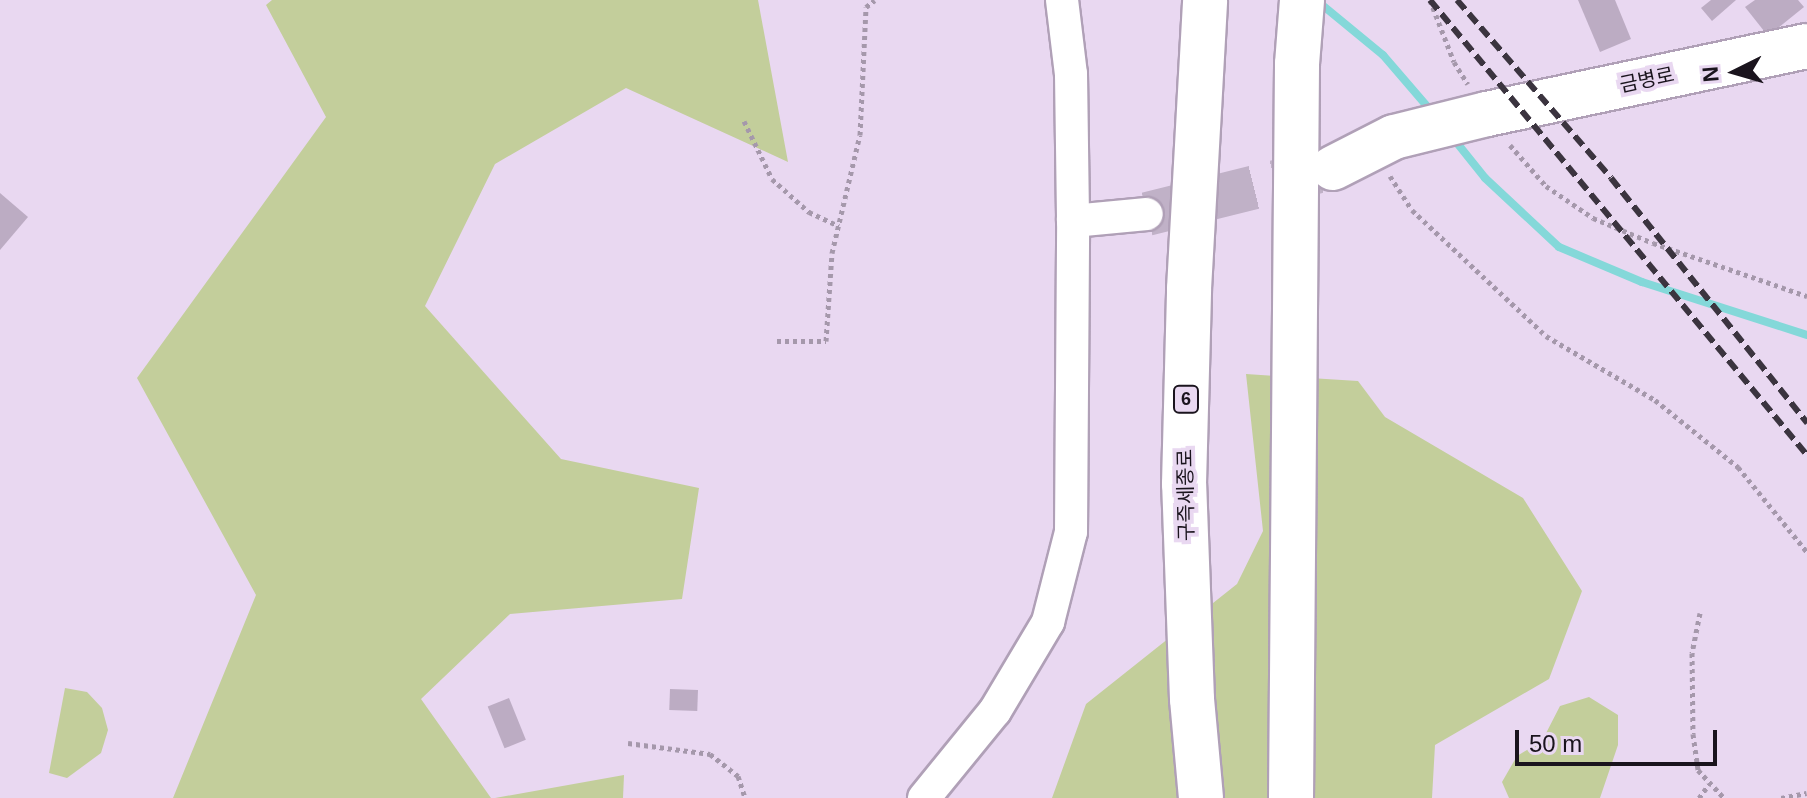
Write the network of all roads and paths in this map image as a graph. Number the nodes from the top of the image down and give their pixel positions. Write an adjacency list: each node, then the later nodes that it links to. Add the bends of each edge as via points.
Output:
1 (875, 0): 13 (path, via 866,7 860,135)
2 (1062, 0): 12 (street, via 1071,74)
3 (1205, 0): 23 (main road, 구즉세종로 / 6, via 1184,484)
4 (1302, 0): 24 (main road, via 1297,64)
5 (1430, 0): 7 (path, via 1454,62)
6 (1807, 46): 7 (main road, 금병로)
7 (1487, 114): 9 (main road, 금병로); 14 (path, via 1546,186 1593,218)
8 (744, 121): 13 (path, via 772,179 809,212)
9 (1383, 142): 10 (main road); 16 (path, via 1412,210 1468,266 1546,336 1655,400 1738,467)
10 (1333, 168)
11 (1147, 214): 12 (street)
12 (1073, 221): 22 (street, via 1071,532 1048,622 995,711)
13 (839, 226): 15 (path, via 826,341)
14 (1807, 296)
15 (777, 341)
16 (1807, 552)
17 (1700, 613): 19 (path, via 1692,653 1693,734 1698,770)
18 (628, 743): 21 (path, via 710,754 738,776)
19 (1709, 784): 25 (path); 26 (path)
20 (1807, 793): 27 (path)
21 (745, 798)
22 (924, 798)
23 (1201, 798)
24 (1291, 798)
25 (1699, 798)
26 (1724, 798)
27 (1781, 798)

